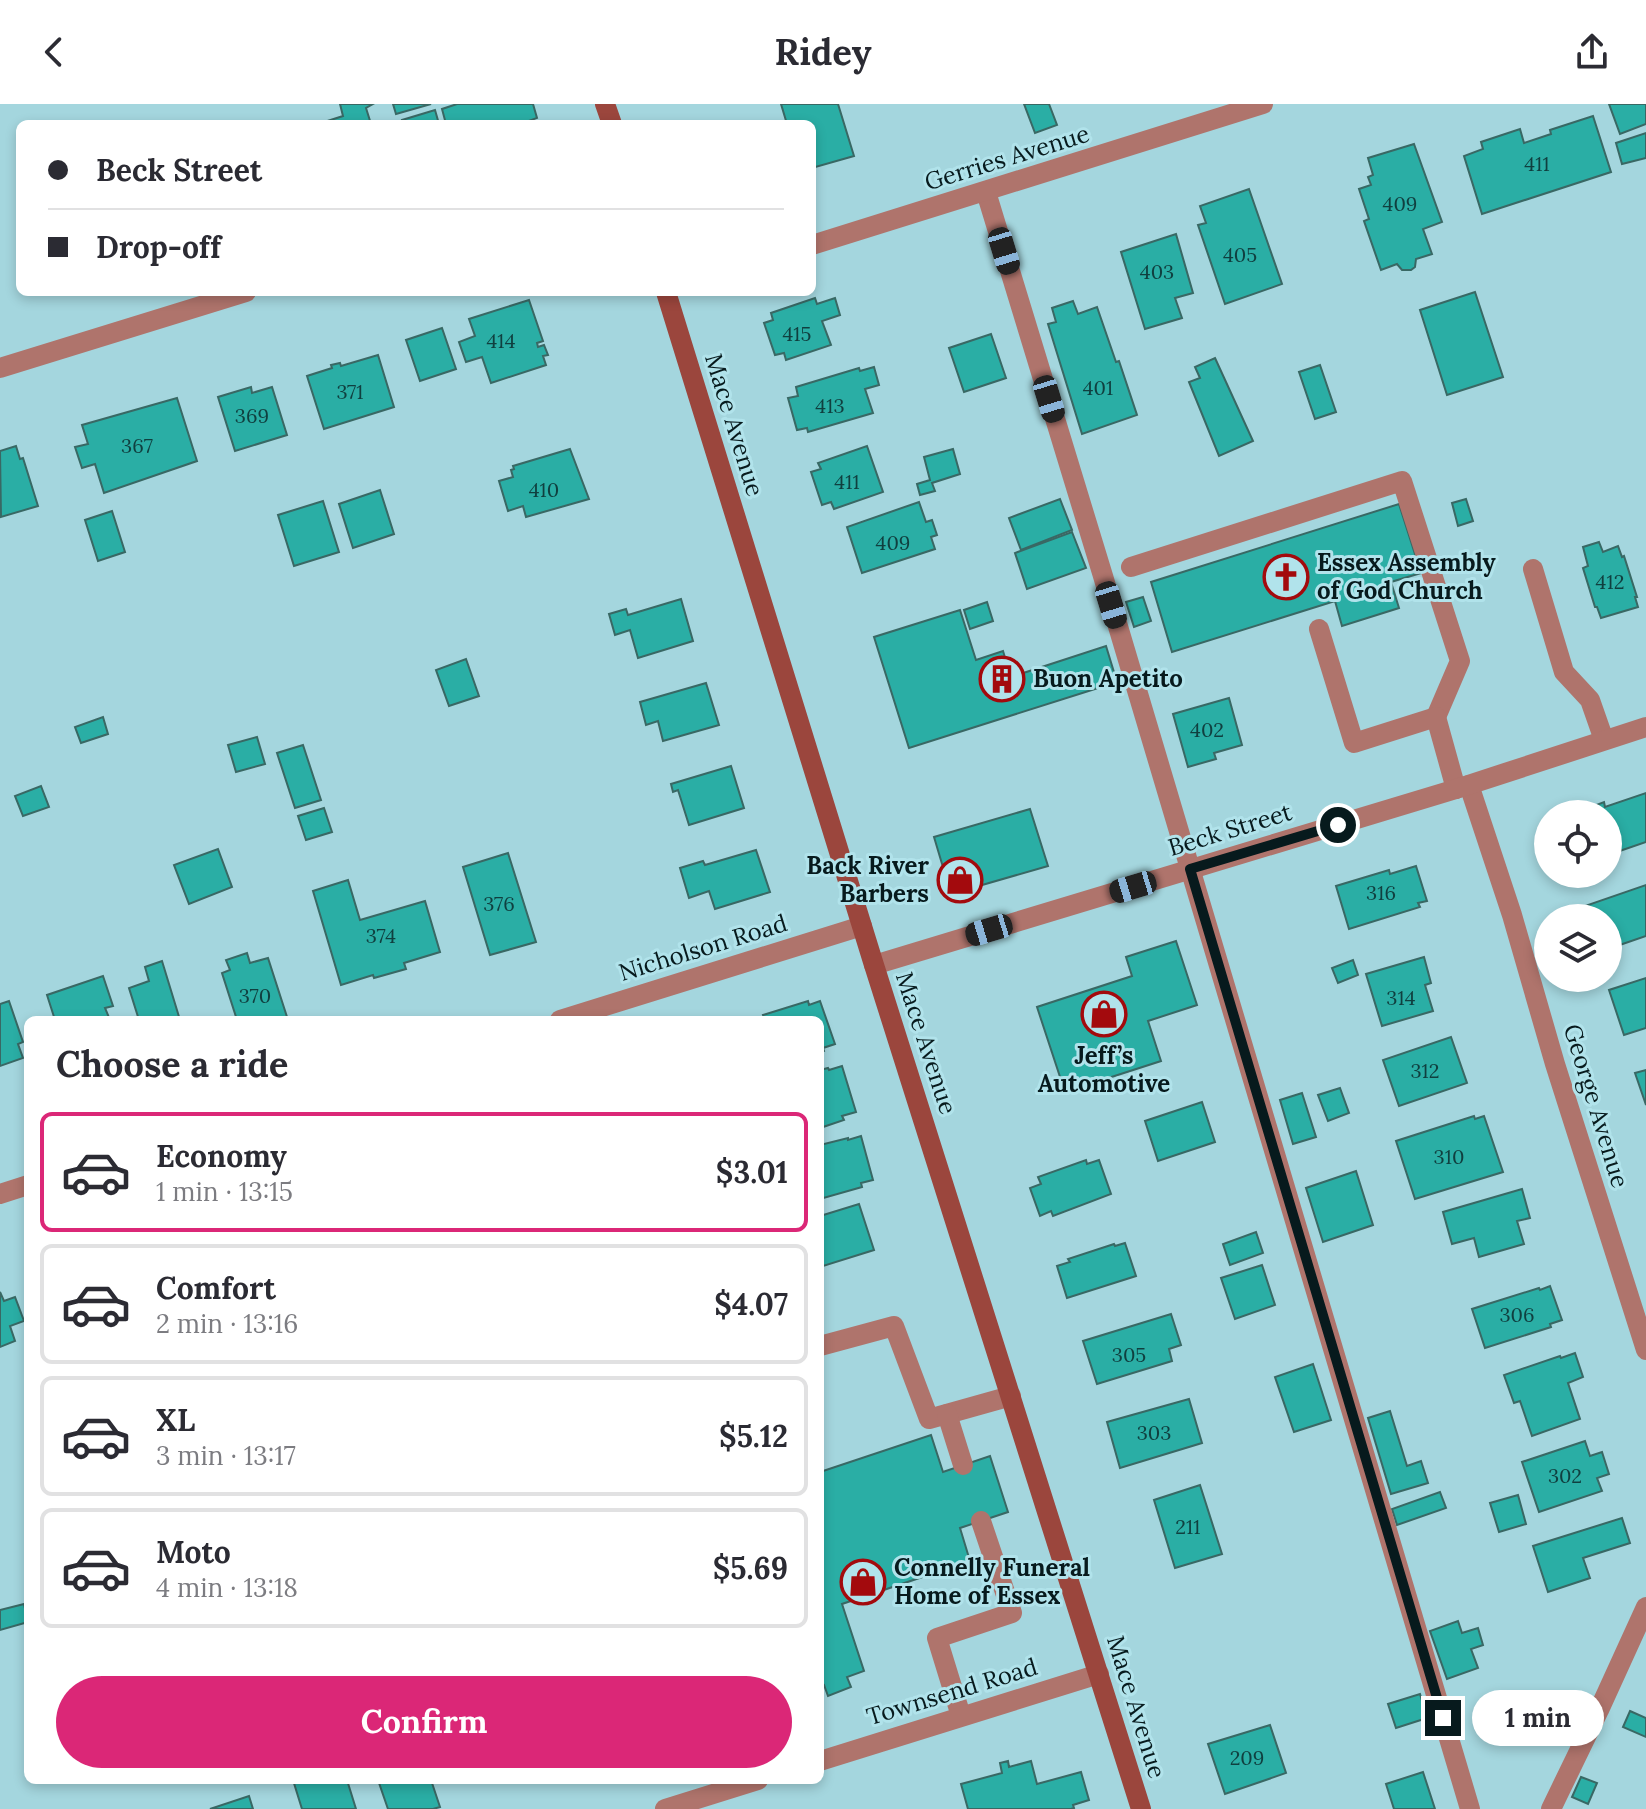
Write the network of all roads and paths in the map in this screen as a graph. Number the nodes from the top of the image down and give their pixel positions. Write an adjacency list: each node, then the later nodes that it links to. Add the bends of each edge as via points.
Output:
1 (1260, 105): 2 (street, Gerries Avenue)
2 (986, 192): 3 (street, Gerries Avenue); 14 (street)
3 (816, 244)
4 (233, 296): 6 (street)
5 (667, 296): 15 (main road, Mace Avenue)
6 (0, 368)
7 (1131, 567): 10 (street, via 1402,481 1460,661)
8 (1533, 569): 12 (street, via 1564,672 1590,700)
9 (1319, 629): 10 (street, via 1354,743)
10 (1436, 717): 13 (street, George Avenue)
11 (1646, 727): 12 (street, Beck Street)
12 (1604, 740): 13 (street, Beck Street)
13 (1463, 787): 14 (street, Beck Street); 21 (street, George Avenue, via 1512,915)
14 (1190, 869): 16 (street, Beck Street); 33 (street)
15 (862, 926): 16 (main road, Mace Avenue); 17 (street, Nicholson Road)
16 (874, 965): 22 (main road, Mace Avenue)
17 (573, 1016)
18 (24, 1186): 19 (street)
19 (0, 1194)
20 (824, 1345): 23 (street, via 894,1326 929,1419)
21 (1646, 1350)
22 (1011, 1396): 23 (street); 27 (main road, Mace Avenue)
23 (947, 1414): 24 (street)
24 (963, 1465)
25 (981, 1521): 28 (street, via 1012,1613 937,1638)
26 (1646, 1607): 34 (street)
27 (1099, 1674): 28 (street, Townsend Road); 32 (main road, Mace Avenue)
28 (961, 1716): 29 (street, Townsend Road)
29 (824, 1760)
30 (745, 1784): 31 (street)
31 (665, 1809)
32 (1141, 1809)
33 (1470, 1809)
34 (1551, 1809)

